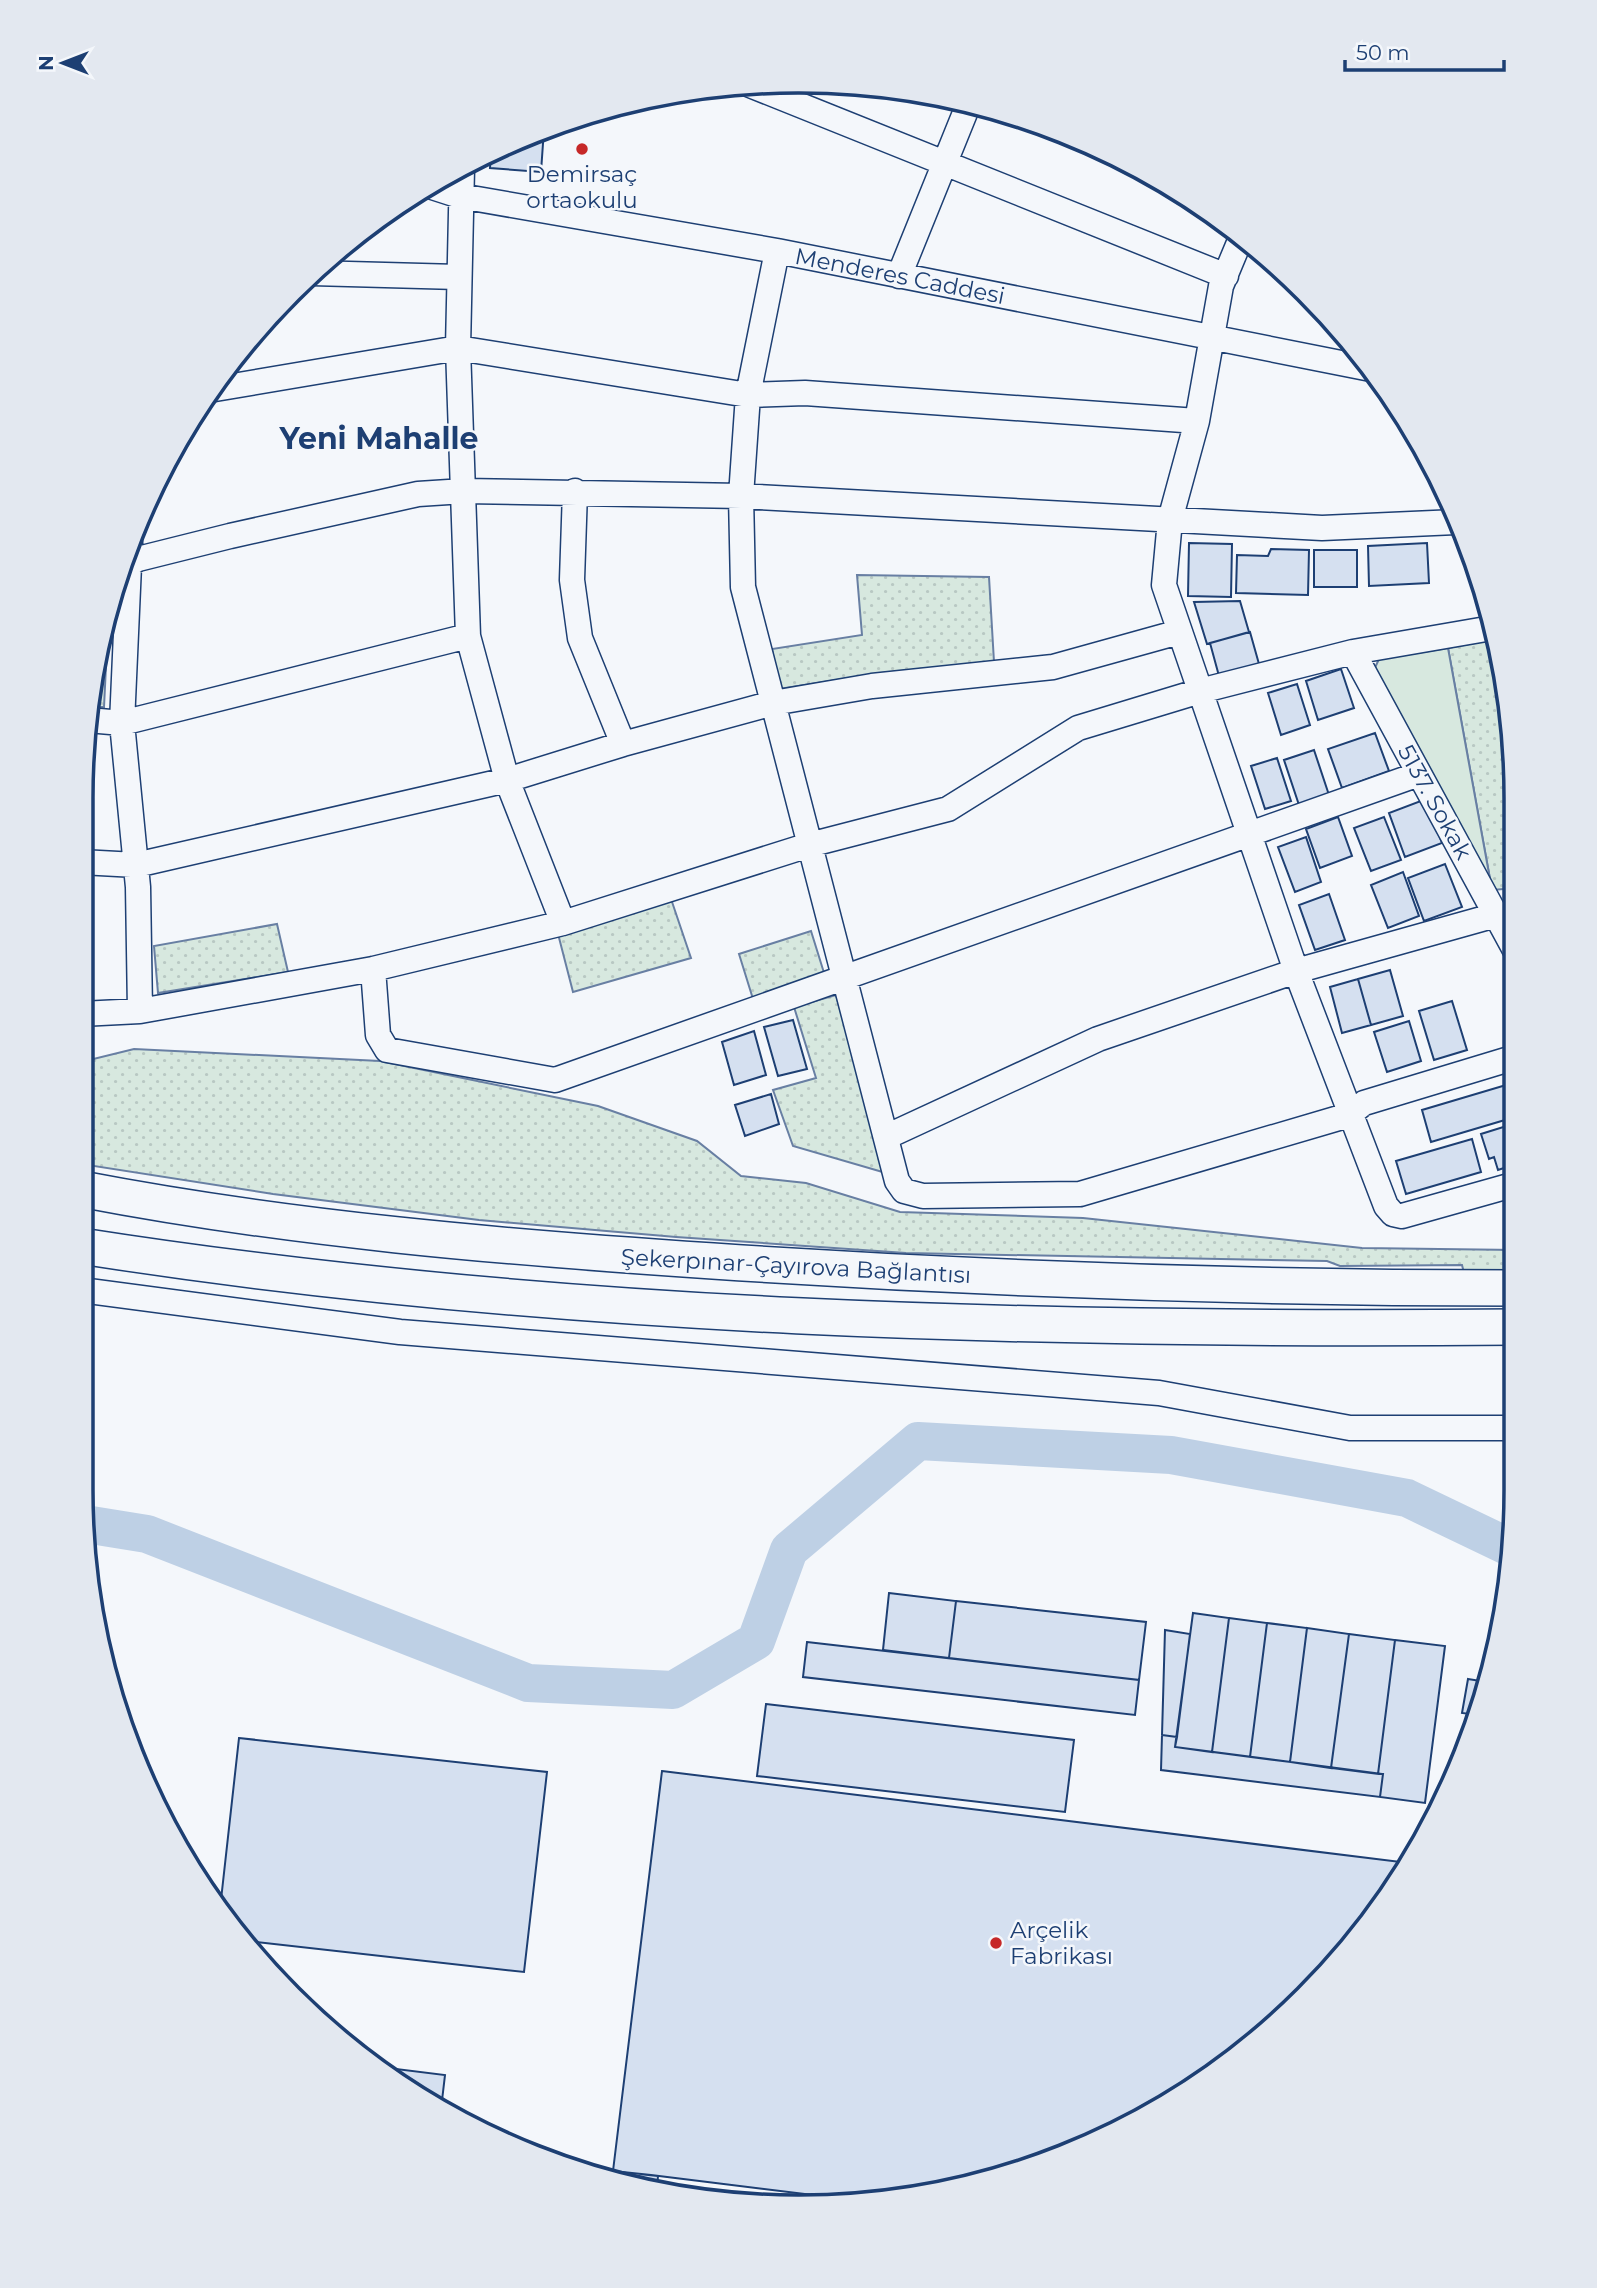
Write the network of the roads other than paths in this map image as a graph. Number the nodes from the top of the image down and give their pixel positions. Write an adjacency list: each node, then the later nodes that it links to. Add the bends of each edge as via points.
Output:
1 (771, 94): 3 (street)
2 (965, 113): 3 (street)
3 (944, 164): 10 (street); 11 (street)
4 (461, 179): 6 (street)
5 (441, 190): 6 (street, Menderes Caddesi)
6 (460, 196): 8 (street, Menderes Caddesi); 12 (street)
7 (1237, 247): 11 (street)
8 (777, 251): 10 (street, Menderes Caddesi); 17 (street)
9 (327, 273): 12 (street)
10 (899, 276): 13 (street, Menderes Caddesi)
11 (1226, 276): 13 (street)
12 (458, 277): 14 (street)
13 (1211, 338): 15 (street, Menderes Caddesi); 18 (street)
14 (458, 348): 16 (street); 17 (street); 19 (street)
15 (1356, 366)
16 (226, 387)
17 (747, 395): 18 (street, via 805,393); 21 (street)
18 (1197, 421): 22 (street)
19 (464, 491): 20 (street); 24 (street, via 418,494); 28 (street)
20 (575, 491): 21 (street); 34 (street, via 572,580 580,638)
21 (741, 496): 22 (street); 31 (street, via 743,587)
22 (1170, 520): 23 (street, via 1322,527); 27 (street, via 1164,585)
23 (1448, 522)
24 (133, 564)
25 (128, 577): 33 (street)
26 (1483, 630): 29 (street)
27 (1178, 632): 30 (street); 31 (street, via 1053,667 872,686)
28 (468, 636): 33 (street); 36 (street)
29 (1353, 652): 30 (street); 35 (street, 5137. Sokak)
30 (1200, 691): 37 (street); 38 (street, via 1078,728 948,808)
31 (773, 703): 34 (street); 38 (street)
32 (97, 721): 33 (street)
33 (122, 723): 40 (street)
34 (623, 744): 36 (street)
35 (1419, 774): 37 (street); 41 (street, 5137. Sokak)
36 (507, 780): 40 (street); 42 (street)
37 (1249, 834): 45 (street); 46 (street)
38 (809, 845): 42 (street); 46 (street)
39 (93, 863): 40 (street)
40 (136, 865): 47 (street)
41 (1496, 915): 43 (street, 5137. Sokak); 45 (street)
42 (563, 923): 44 (street)
43 (1504, 929)
44 (373, 969): 46 (street, via 378,1035 387,1050 555,1080); 47 (street)
45 (1296, 971): 50 (street, via 1341,1092); 51 (street, via 1098,1039)
46 (842, 975): 51 (street)
47 (140, 1011): 48 (street)
48 (93, 1013)
49 (1504, 1061): 50 (street)
50 (1357, 1109): 51 (street, via 1080,1194 913,1195 897,1181); 52 (street, via 1386,1206 1393,1214 1402,1216)
51 (886, 1137)
52 (1504, 1188)
53 (93, 1191): 55 (highway, Şekerpınar-Çayırova Bağlantısı, via 346,1229 624,1255 1020,1279)
54 (93, 1248): 57 (highway, Şekerpınar-Çayırova Bağlantısı, via 385,1286 690,1308 1304,1329)
55 (1504, 1288)
56 (93, 1292): 58 (street, via 400,1332 1159,1392 1350,1428)
57 (1504, 1327)
58 (1504, 1428)

